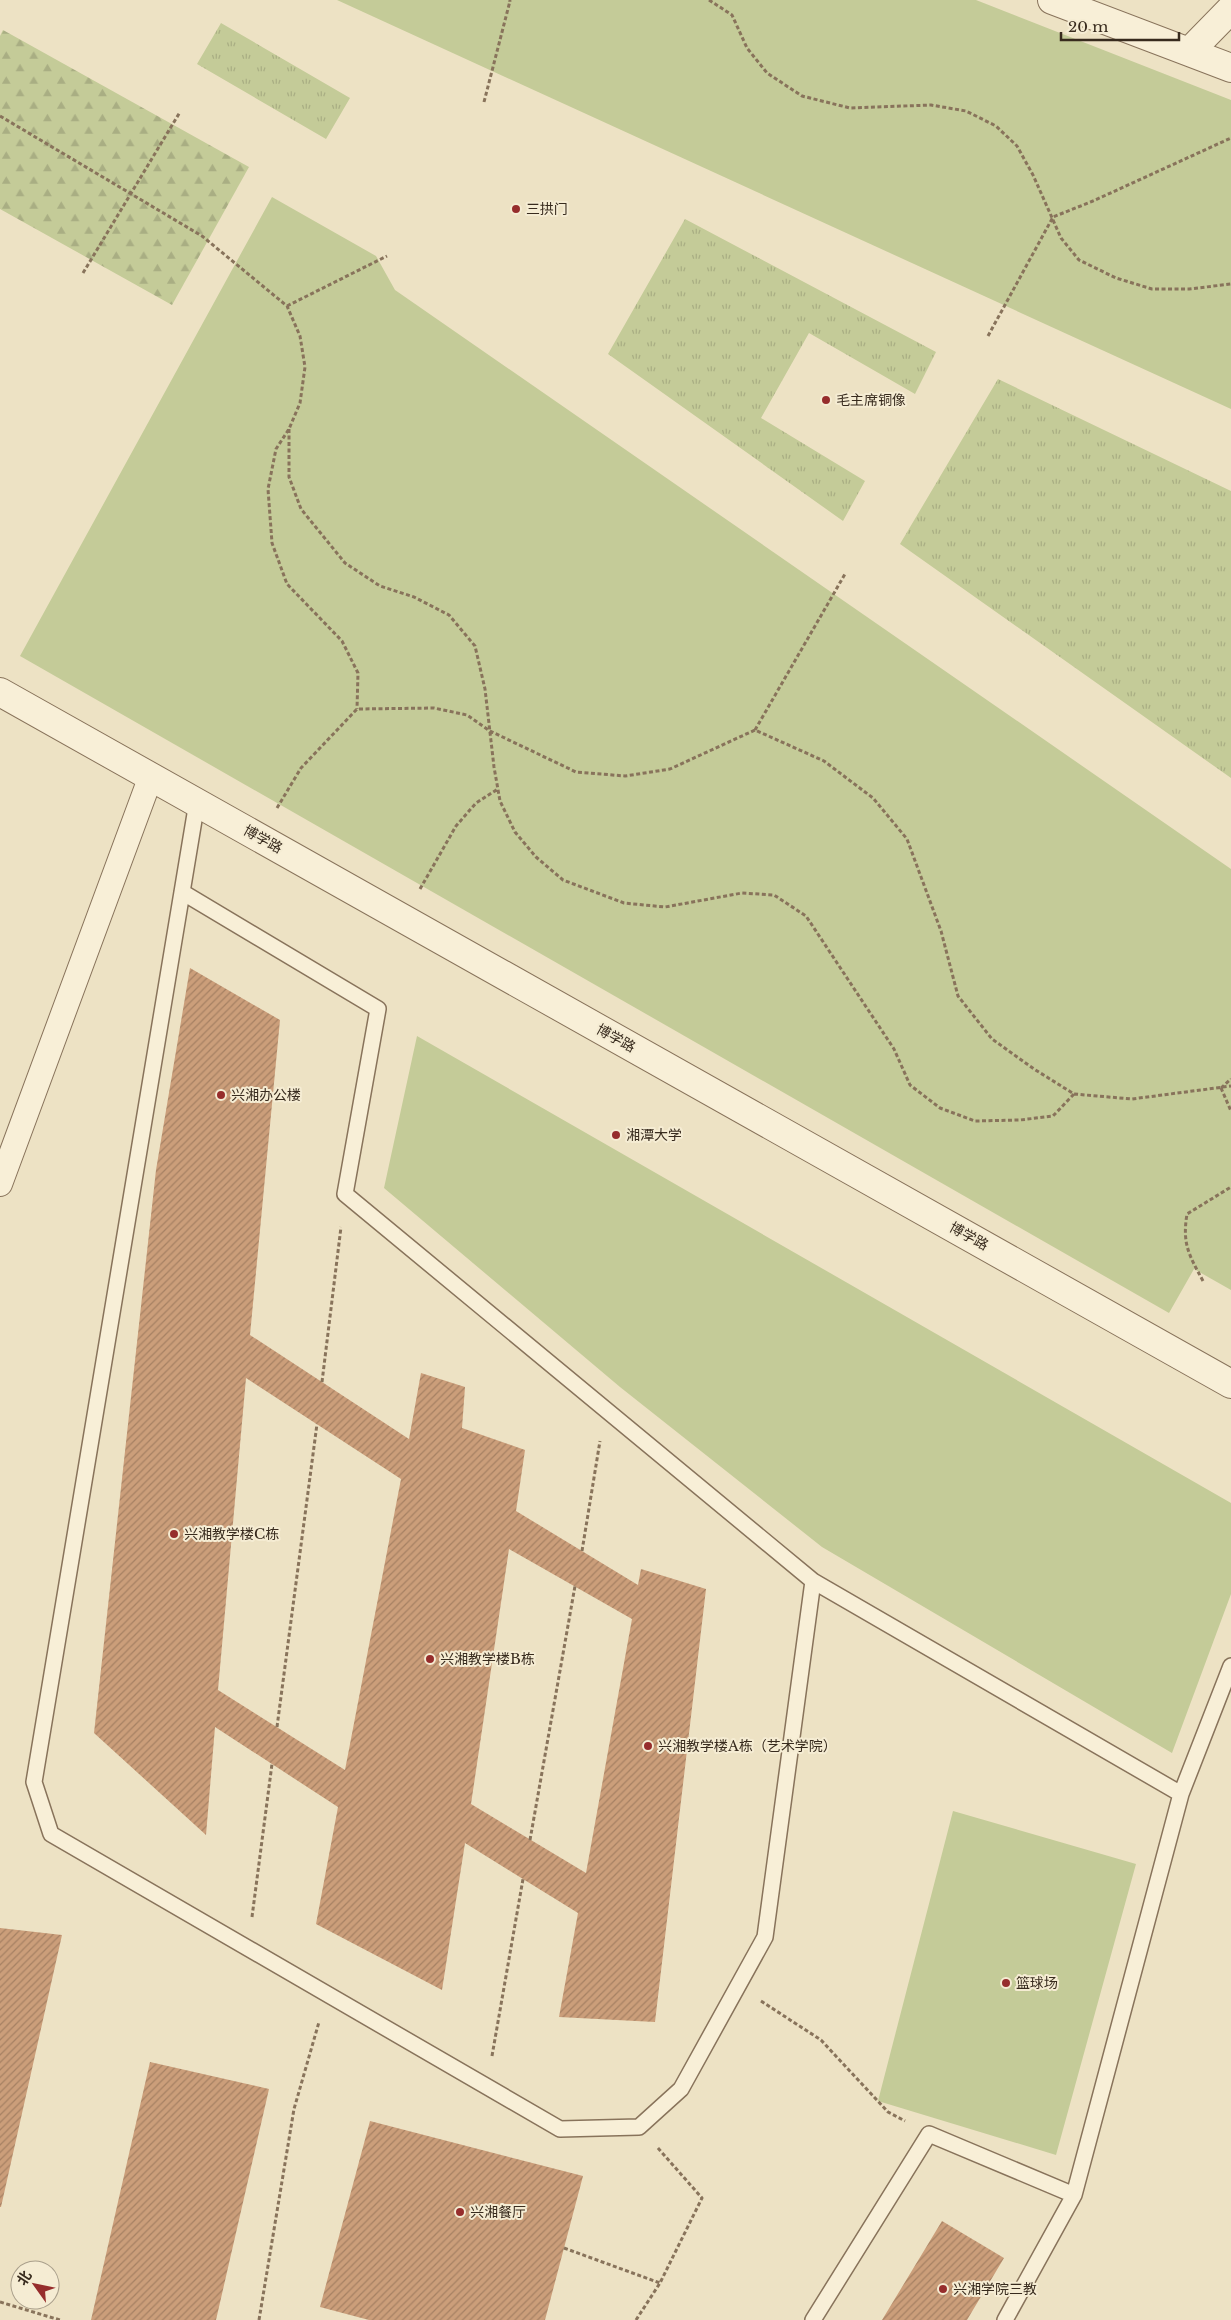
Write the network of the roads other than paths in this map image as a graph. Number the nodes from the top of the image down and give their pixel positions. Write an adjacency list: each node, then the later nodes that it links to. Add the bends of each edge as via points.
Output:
1 (1052, 0): 3 (street)
2 (1231, 8): 3 (street)
3 (1189, 52): 4 (street)
4 (1231, 68)
5 (0, 692): 6 (street, 博学路)
6 (151, 776): 7 (street, 博学路); 9 (street)
7 (197, 802): 8 (lane); 10 (street, 博学路)
8 (182, 892): 11 (lane, via 378,1009 345,1194); 11 (lane, via 34,1782 51,1834 560,2129 639,2127 681,2089 765,1937)
9 (0, 1184)
10 (1231, 1384)
11 (813, 1581): 13 (lane)
12 (1231, 1666): 13 (lane)
13 (1181, 1794): 14 (lane)
14 (1074, 2195): 15 (lane, via 929,2134); 16 (lane)
15 (813, 2320)
16 (1005, 2320)

